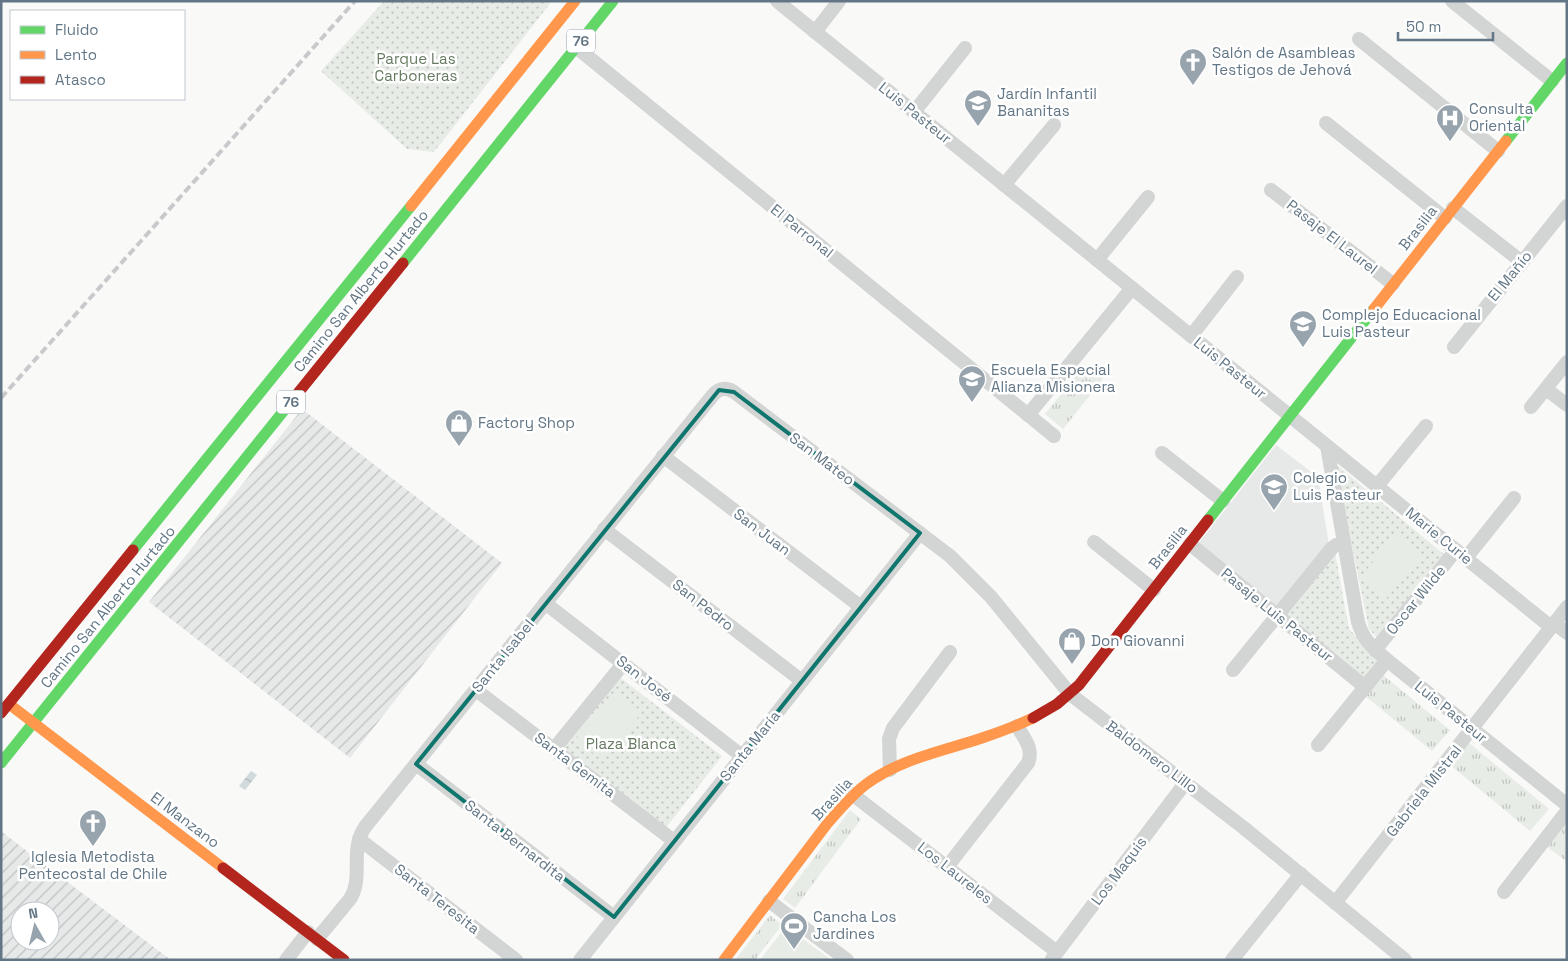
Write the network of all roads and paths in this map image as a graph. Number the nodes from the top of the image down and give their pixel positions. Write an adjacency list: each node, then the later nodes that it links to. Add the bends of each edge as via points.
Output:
1 (574, 1): 65 (main road, Camino San Alberto Hurtado / 76)
2 (613, 1): 8 (main road, Camino San Alberto Hurtado / 76)
3 (777, 1): 6 (street, Luis Pasteur)
4 (839, 1): 6 (street)
5 (1452, 1): 11 (street)
6 (815, 32): 12 (street, Luis Pasteur)
7 (1358, 39): 15 (street)
8 (576, 48): 33 (street, El Parronal); 66 (main road, Camino San Alberto Hurtado / 76)
9 (965, 48): 12 (street)
10 (1567, 63): 11 (main road, Brasilia)
11 (1552, 81): 15 (main road, Brasilia)
12 (914, 112): 16 (street, Luis Pasteur)
13 (1326, 123): 20 (street)
14 (1054, 125): 16 (street)
15 (1498, 150): 20 (main road, Brasilia)
16 (1004, 185): 21 (street, Luis Pasteur)
17 (1271, 190): 24 (street, Pasaje El Laurel)
18 (1148, 197): 21 (street)
19 (1567, 206): 22 (street, El Mañío)
20 (1449, 213): 22 (street); 24 (main road, Brasilia)
21 (1097, 260): 25 (street, Luis Pasteur)
22 (1522, 262): 27 (street, El Mañío)
23 (1237, 277): 26 (street)
24 (1393, 284): 34 (main road, Brasilia)
25 (1132, 288): 26 (street, Luis Pasteur); 33 (street)
26 (1191, 336): 34 (street, Luis Pasteur)
27 (1454, 347)
28 (1567, 362): 30 (street)
29 (723, 389): 39 (street, Santa Isabel, via 712,394); 44 (street, San Mateo, via 734,392)
30 (1546, 389): 31 (street); 32 (street)
31 (1567, 405)
32 (1531, 407)
33 (1028, 415): 36 (street, El Parronal)
34 (1290, 416): 37 (street, Luis Pasteur); 42 (main road, Brasilia)
35 (1426, 426): 40 (street)
36 (1054, 436)
37 (1327, 446): 40 (street, Marie Curie); 46 (street, Luis Pasteur)
38 (1162, 453): 42 (street)
39 (663, 456): 43 (street, Santa Isabel); 51 (street, San Juan)
40 (1377, 486): 48 (street, Marie Curie)
41 (1514, 498): 48 (street, Oscar Wilde)
42 (1223, 501): 47 (main road, Brasilia)
43 (604, 529): 50 (street, Santa Isabel); 61 (street, San Pedro)
44 (920, 533): 51 (street, Santa María); 64 (street, Baldomero Lillo, via 977,582)
45 (1094, 542): 49 (street)
46 (1344, 543): 53 (street, via 1332,548); 56 (street, Luis Pasteur, via 1361,630)
47 (1190, 544): 49 (main road, Brasilia); 53 (street, Pasaje Luis Pasteur)
48 (1461, 554): 54 (street, Marie Curie); 56 (street, Oscar Wilde)
49 (1154, 590): 64 (main road, Brasilia)
50 (545, 603): 59 (street, San José); 63 (street, Santa Isabel)
51 (861, 607): 61 (street, Santa María)
52 (1567, 607): 54 (street, Gabriela Mistral)
53 (1277, 615): 60 (street); 62 (street, Pasaje Luis Pasteur)
54 (1553, 625): 55 (street, Marie Curie); 68 (street, Gabriela Mistral)
55 (1567, 633)
56 (1375, 650): 58 (street, Luis Pasteur)
57 (950, 652): 74 (street, via 893,728 889,739)
58 (1387, 660): 62 (street); 68 (street, Luis Pasteur)
59 (623, 664): 70 (street); 71 (street, San José)
60 (1232, 670)
61 (802, 681): 71 (street, Santa María)
62 (1365, 687): 69 (street)
63 (476, 690): 70 (street, Santa Gemita); 73 (street, Santa Isabel)
64 (1070, 694): 67 (main road, Brasilia); 75 (street, Baldomero Lillo)
65 (5, 708): 66 (main road, El Manzano)
66 (34, 723): 72 (main road, Camino San Alberto Hurtado / 76); 87 (main road, El Manzano)
67 (1017, 726): 74 (main road, Brasilia, via 925,755); 81 (street, via 1030,750 1028,763)
68 (1472, 729): 77 (street, Luis Pasteur); 85 (street, Gabriela Mistral)
69 (1318, 746)
70 (554, 749): 80 (street, Santa Gemita)
71 (742, 756): 80 (street, Santa María)
72 (1, 763)
73 (416, 764): 79 (street, Santa Isabel); 86 (street, Santa Bernardita)
74 (890, 770): 76 (main road, Brasilia)
75 (1186, 782): 82 (street, Baldomero Lillo); 88 (street, Los Maquis)
76 (852, 794): 81 (street, Los Laureles); 84 (main road, Brasilia)
77 (1567, 804)
78 (1567, 811): 83 (street)
79 (359, 839): 87 (street, Santa Isabel, via 354,892); 91 (street, Santa Teresita)
80 (674, 841): 86 (street, Santa María)
81 (947, 867): 88 (street, Los Laureles)
82 (1301, 874): 85 (street, Baldomero Lillo); 95 (street)
83 (1504, 892)
84 (769, 901): 93 (main road, Brasilia); 94 (street)
85 (1336, 902): 96 (street, Baldomero Lillo)
86 (614, 917): 92 (street, Santa María)
87 (312, 936): 89 (street, Santa Isabel); 90 (main road, El Manzano)
88 (1054, 956)
89 (286, 960)
90 (344, 960)
91 (516, 960)
92 (580, 960)
93 (724, 960)
94 (847, 960)
95 (1232, 960)
96 (1405, 960)

